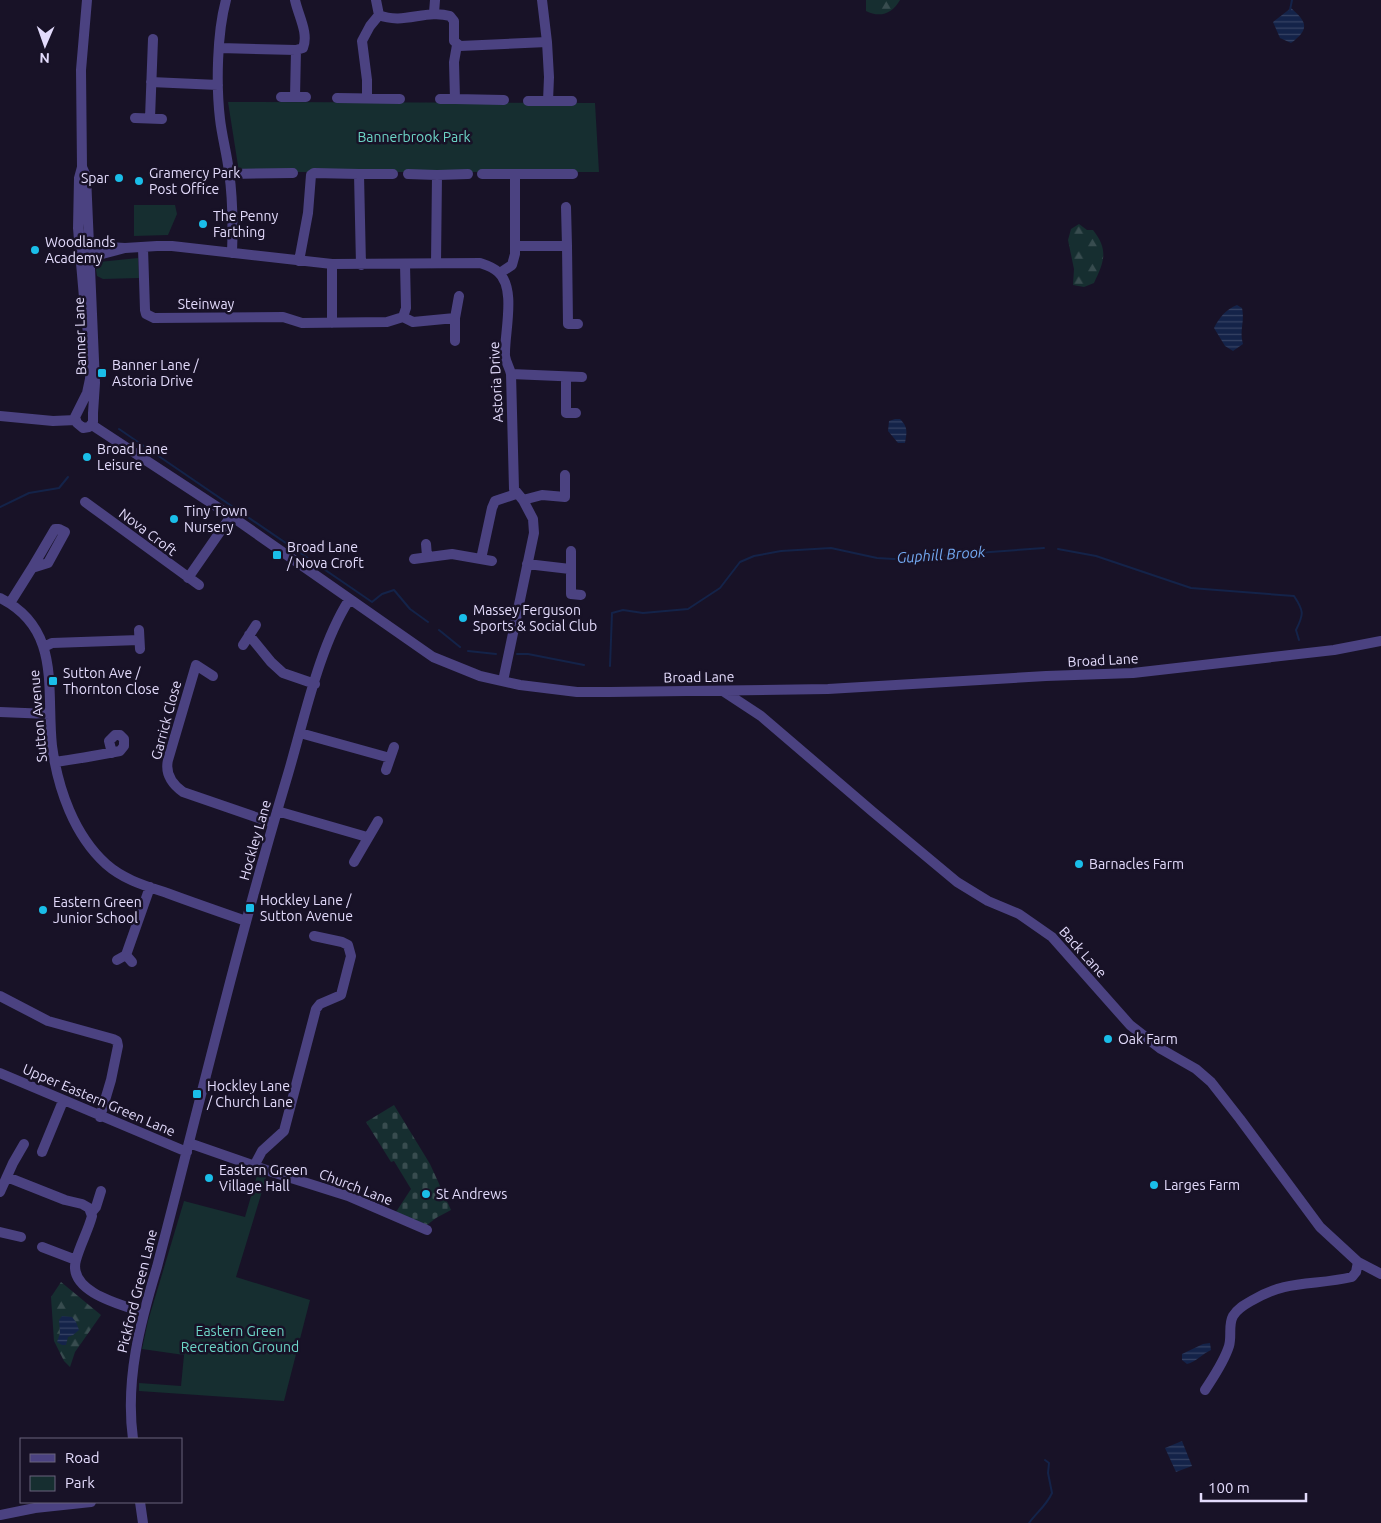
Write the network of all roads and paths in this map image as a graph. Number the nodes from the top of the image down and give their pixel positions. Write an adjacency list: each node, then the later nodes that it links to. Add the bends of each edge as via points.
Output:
1 (87, 0): 31 (street, Banner Lane, via 82,70)
2 (226, 0): 12 (street, via 221,16)
3 (294, 0): 13 (street, via 304,29 305,43 303,48)
4 (376, 0): 8 (street)
5 (435, 0): 7 (street)
6 (542, 0): 10 (street)
7 (434, 13): 8 (street, via 398,19); 11 (street, via 453,18 453,37)
8 (379, 15): 20 (street, via 362,41)
9 (153, 39): 14 (street)
10 (547, 42): 11 (street); 26 (street)
11 (457, 45): 23 (street)
12 (220, 48): 13 (street); 15 (street)
13 (296, 50): 17 (street)
14 (151, 82): 15 (street); 29 (street)
15 (218, 85): 33 (street, via 220,120)
16 (281, 97): 17 (street)
17 (295, 97): 18 (street)
18 (306, 97)
19 (336, 98): 20 (street)
20 (366, 98): 21 (street)
21 (400, 99)
22 (440, 99): 23 (street)
23 (455, 99): 24 (street)
24 (504, 100)
25 (528, 101): 26 (street)
26 (548, 101): 27 (street)
27 (572, 101)
28 (135, 118): 29 (street)
29 (150, 118): 30 (street)
30 (162, 119)
31 (82, 167): 43 (street, Banner Lane, via 86,176); 49 (street, Banner Lane, via 78,228)
32 (293, 173): 33 (street)
33 (230, 174): 48 (street)
34 (359, 174): 35 (street); 50 (street, via 311,175); 54 (street)
35 (394, 174)
36 (408, 174): 41 (street)
37 (468, 174): 41 (street)
38 (482, 174): 39 (street)
39 (515, 174): 40 (street); 44 (street)
40 (573, 174)
41 (437, 175): 51 (street)
42 (566, 207): 45 (street)
43 (89, 246): 46 (street); 49 (street, Banner Lane)
44 (515, 246): 45 (street); 55 (street, via 512,266)
45 (567, 246): 60 (street)
46 (124, 248): 47 (street); 49 (street)
47 (143, 248): 48 (street, via 172,246); 59 (street, Steinway, via 144,310 150,317 283,317 302,323)
48 (232, 253): 50 (street)
49 (85, 259): 65 (street, Banner Lane, via 95,376); 68 (street, Banner Lane, via 83,288 91,357 90,379)
50 (299, 261): 52 (street)
51 (436, 263): 53 (street); 55 (street, via 480,263)
52 (332, 264): 54 (street); 59 (street)
53 (405, 264): 54 (street); 57 (street, via 406,308)
54 (361, 265)
55 (500, 273): 62 (street, Astoria Drive, via 507,288 505,355)
56 (459, 296): 58 (street)
57 (403, 317): 58 (street, via 413,322); 59 (street, Steinway, via 388,322)
58 (455, 318): 61 (street)
59 (332, 323)
60 (568, 324)
61 (455, 341)
62 (511, 374): 63 (street); 71 (street, Astoria Drive, via 513,481)
63 (566, 377): 64 (street); 66 (street)
64 (582, 377)
65 (93, 413): 68 (street, via 87,409); 69 (street)
66 (566, 413)
67 (0, 416): 68 (street, via 53,422)
68 (77, 416): 69 (street, via 83,428)
69 (92, 425): 72 (street, Broad Lane)
70 (565, 475): 71 (street, via 565,501 542,495)
71 (520, 497): 76 (street, via 502,497 495,501 487,560 452,554); 78 (street, Astoria Drive, via 534,519)
72 (231, 516): 81 (street); 84 (street, Broad Lane)
73 (86, 517): 81 (street, Nova Croft, via 89,504)
74 (426, 544): 76 (street)
75 (571, 551): 80 (street)
76 (427, 556): 77 (street)
77 (414, 559)
78 (527, 564): 80 (street); 93 (street, Astoria Drive)
79 (32, 568): 85 (street)
80 (570, 569): 83 (street, via 571,594)
81 (188, 578): 82 (street, Nova Croft)
82 (199, 586)
83 (581, 595)
84 (349, 600): 93 (street, Broad Lane, via 433,657); 94 (street, Hockley Lane, via 331,636)
85 (5, 601): 91 (street, Sutton Avenue, via 28,618)
86 (256, 625): 87 (street)
87 (249, 635): 90 (street); 94 (street, via 283,673)
88 (139, 640): 91 (street)
89 (1381, 641): 95 (street, Broad Lane, via 1334,650 1133,673 828,689)
90 (243, 645)
91 (44, 647): 97 (street, Sutton Avenue)
92 (213, 676): 106 (street, Garrick Close, via 196,665 167,770 173,784 183,792)
93 (503, 681): 95 (street, Broad Lane, via 577,692)
94 (315, 684): 98 (street, Hockley Lane)
95 (723, 691): 130 (street, Back Lane, via 761,716 957,882 988,901 1019,914 1052,937 1130,1025 1211,1082 1320,1227)
96 (0, 712): 97 (street)
97 (49, 714): 102 (street, Sutton Avenue)
98 (300, 733): 101 (street); 104 (street, Hockley Lane)
99 (394, 747): 101 (street)
100 (112, 753): 102 (street)
101 (390, 758): 103 (street)
102 (55, 762): 109 (street, Sutton Avenue, via 68,806 85,842 117,872)
103 (386, 770)
104 (277, 811): 106 (street, Hockley Lane); 107 (street)
105 (378, 821): 107 (street)
106 (273, 823): 110 (street, Hockley Lane)
107 (367, 837): 108 (street)
108 (354, 862)
109 (150, 887): 110 (street, Sutton Avenue); 112 (street)
110 (246, 921): 118 (street, Hockley Lane)
111 (314, 936): 120 (street, via 342,942 351,950 341,995 316,1009 284,1131 262,1150)
112 (125, 959)
113 (0, 996): 116 (street, via 48,1022 117,1041 111,1080)
114 (0, 1073): 115 (street, Upper Eastern Green Lane)
115 (63, 1101): 116 (street, Upper Eastern Green Lane); 119 (street)
116 (100, 1117): 118 (street, Upper Eastern Green Lane)
117 (24, 1144): 121 (street)
118 (188, 1147): 120 (street, Church Lane); 132 (street, Pickford Green Lane)
119 (42, 1152)
120 (254, 1166): 125 (street, Church Lane, via 348,1196)
121 (7, 1177): 123 (street); 124 (street, via 82,1204)
122 (101, 1191): 124 (street)
123 (0, 1192)
124 (91, 1213): 129 (street)
125 (427, 1230)
126 (0, 1232): 127 (street)
127 (21, 1237)
128 (42, 1246): 129 (street)
129 (76, 1260): 132 (street, via 78,1279 93,1292)
130 (1358, 1262): 131 (street, Back Lane); 133 (street, via 1352,1277 1274,1289 1241,1307 1232,1318 1225,1358)
131 (1381, 1274)
132 (143, 1312): 134 (street, Pickford Green Lane, via 132,1369)
133 (1205, 1390)
134 (133, 1438)
135 (82, 1503): 137 (street)
136 (140, 1503): 138 (street)
137 (0, 1515)
138 (143, 1523)

